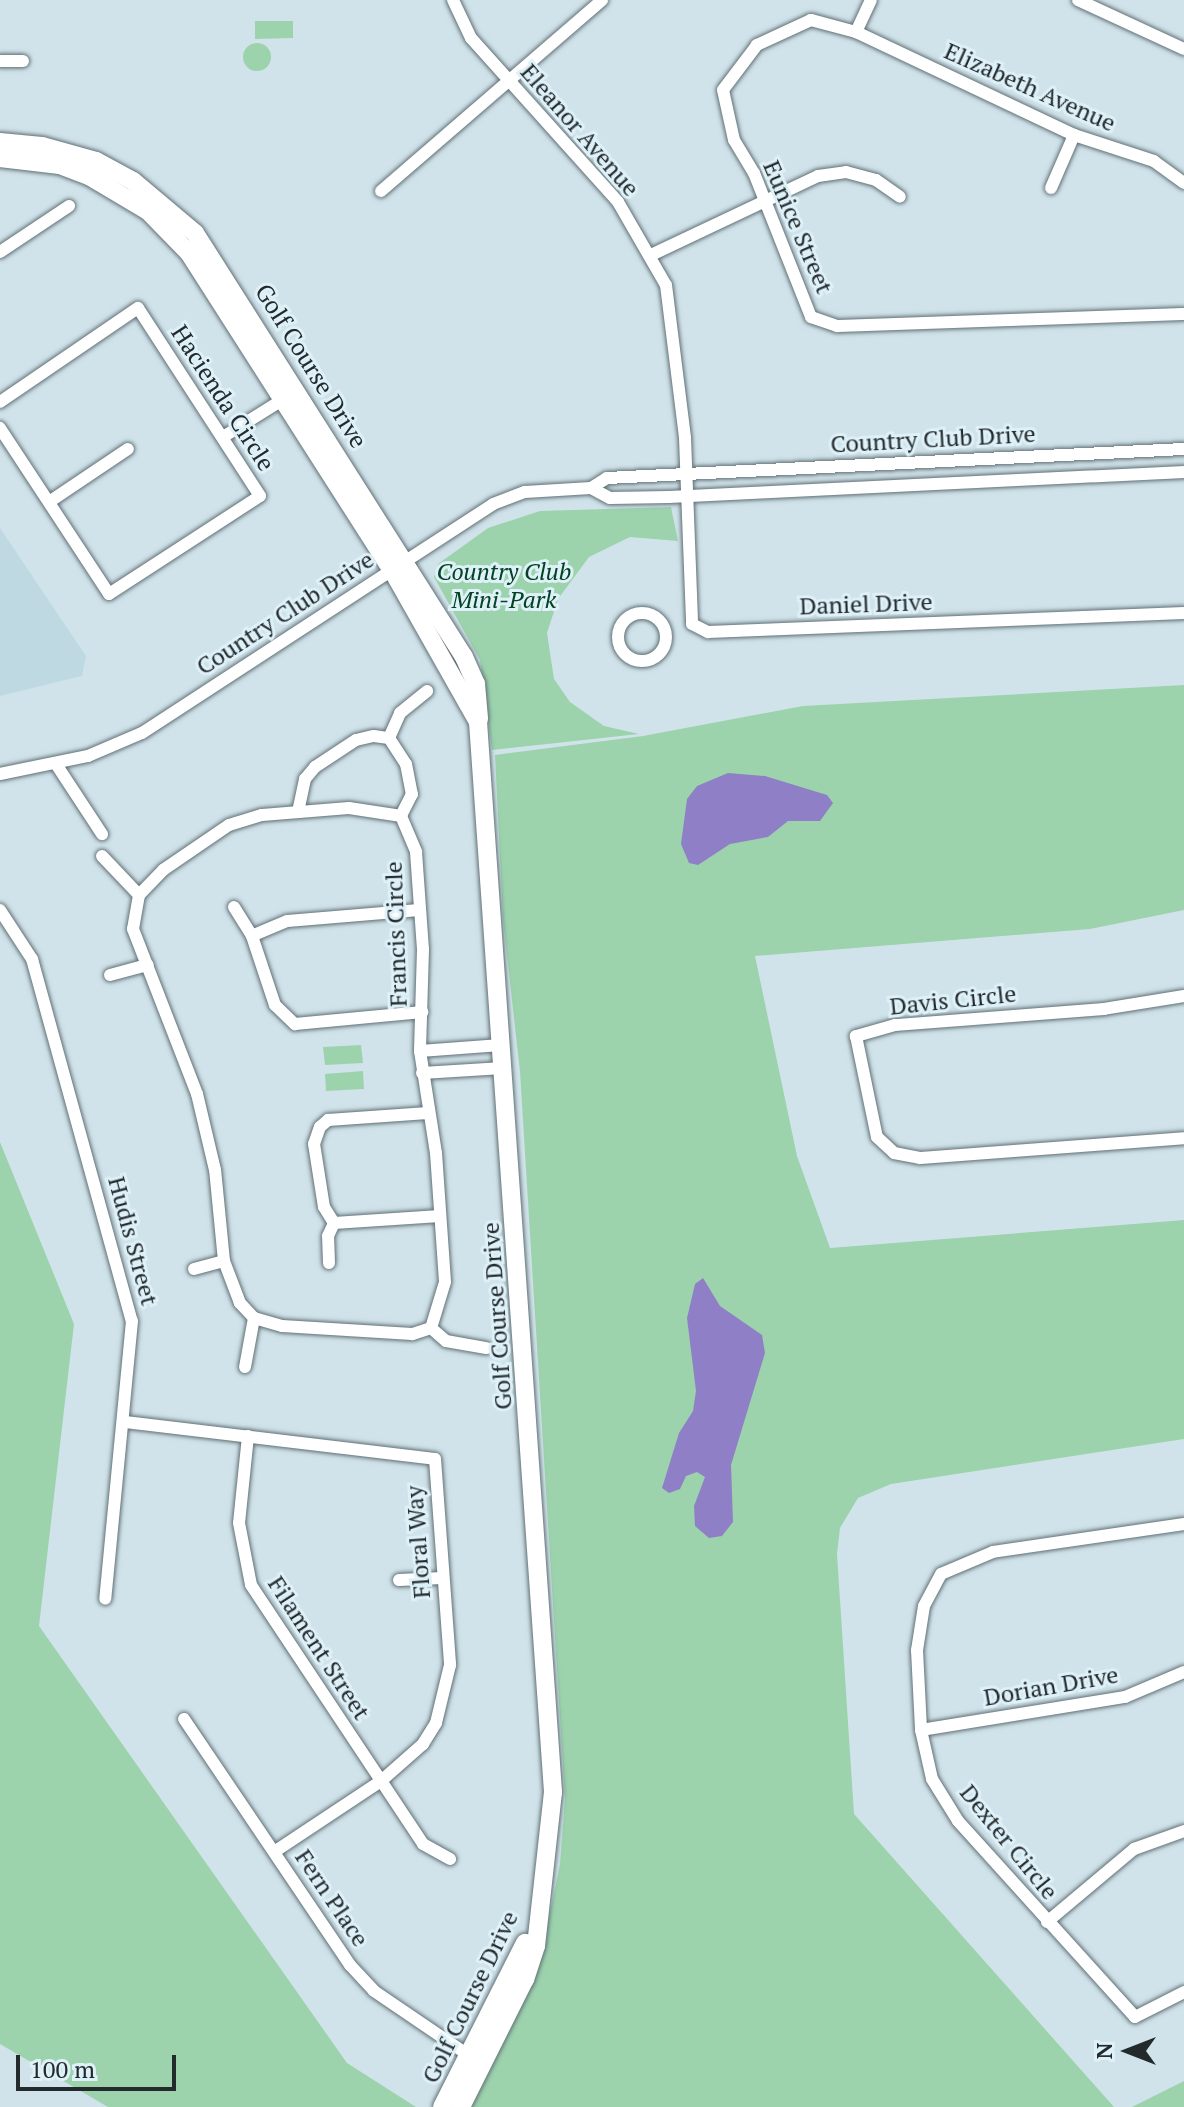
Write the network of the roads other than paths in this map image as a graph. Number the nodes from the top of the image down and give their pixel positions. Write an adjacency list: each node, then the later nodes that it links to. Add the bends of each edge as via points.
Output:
1 (453, 0): 9 (street, Eleanor Avenue, via 471,38)
2 (602, 0): 9 (street)
3 (871, 0): 5 (street)
4 (1078, 0): 6 (street)
5 (856, 32): 10 (street, Elizabeth Avenue); 17 (street, Eunice Street, via 811,20 781,31 757,45 723,90 734,140)
6 (1184, 49)
7 (0, 61): 8 (street)
8 (23, 61)
9 (508, 81): 15 (street); 20 (street, Eleanor Avenue, via 618,202)
10 (1074, 135): 13 (street, Elizabeth Avenue, via 1154,161); 14 (street)
11 (0, 142): 32 (street, Golf Course Drive, via 42,146 96,161 181,218 219,266)
12 (0, 158): 22 (street, Golf Course Drive, via 60,165 148,211 189,253)
13 (1184, 183)
14 (1051, 188)
15 (381, 191)
16 (900, 197): 17 (street, via 876,180 846,172 818,176)
17 (764, 200): 20 (street); 21 (street, Eunice Street, via 811,317 837,326)
18 (69, 206): 19 (street)
19 (0, 252)
20 (651, 255): 29 (street, Eleanor Avenue, via 666,285 676,336)
21 (1184, 314)
22 (282, 400): 25 (street); 32 (street, Golf Course Drive)
23 (0, 402): 25 (street, Hacienda Circle, via 138,308)
24 (0, 428): 31 (street, Hacienda Circle)
25 (223, 437): 31 (street, Hacienda Circle, via 260,496 109,594)
26 (128, 449): 31 (street)
27 (1184, 449): 29 (street, Country Club Drive)
28 (1184, 472): 29 (street, Country Club Drive)
29 (686, 484): 30 (street, Country Club Drive, via 607,478); 30 (street, Country Club Drive, via 610,498); 34 (street)
30 (591, 488): 32 (street, Country Club Drive, via 525,492 493,504)
31 (49, 502)
32 (399, 565): 38 (street, Country Club Drive, via 142,733); 53 (street, Golf Course Drive, via 478,722)
33 (1184, 613): 34 (street, Daniel Drive, via 708,632)
34 (692, 624): 35 (street, Daniel Drive)
35 (664, 628): 35 (street, via 648,613 630,615 618,629 620,648 629,657 648,660 663,648)
36 (427, 691): 37 (street, via 400,713)
37 (389, 738): 40 (street, via 356,740 315,767 305,779); 41 (street, via 406,764 412,794)
38 (56, 764): 39 (street, Country Club Drive); 42 (street)
39 (0, 774)
40 (298, 812): 41 (street, via 349,808); 44 (street, via 229,825 163,870)
41 (401, 816): 47 (street, Francis Circle, via 416,852)
42 (102, 834)
43 (102, 856): 44 (street)
44 (139, 895): 49 (street, via 133,929)
45 (234, 907): 48 (street)
46 (0, 910): 68 (street, Hudis Street, via 32,959 126,1287 132,1352)
47 (419, 910): 48 (street, via 287,921); 52 (street, Francis Circle)
48 (252, 936): 52 (street, via 275,1005 295,1024)
49 (148, 965): 50 (street); 61 (street, via 197,1094 215,1170)
50 (110, 975)
51 (1184, 996): 58 (street, Davis Circle, via 1104,1009 895,1025 856,1036 877,1137 894,1153 920,1158)
52 (422, 1012): 54 (street, Francis Circle)
53 (501, 1045): 54 (street); 55 (street, Golf Course Drive)
54 (420, 1051): 56 (street, Francis Circle)
55 (503, 1068): 56 (street); 83 (street, Golf Course Drive, via 553,1792 540,1908)
56 (422, 1073): 57 (street, Francis Circle)
57 (428, 1113): 59 (street, Francis Circle); 60 (street, via 328,1120 320,1127 314,1144 324,1207)
58 (1184, 1138)
59 (440, 1216): 60 (street); 65 (street, Francis Circle, via 445,1282 443,1303)
60 (334, 1223): 62 (street, via 328,1236)
61 (224, 1261): 63 (street); 64 (street, via 231,1286)
62 (329, 1263)
63 (194, 1269)
64 (254, 1318): 65 (street, via 282,1326 392,1335); 67 (street)
65 (431, 1328): 66 (street, via 446,1341)
66 (486, 1348)
67 (245, 1367)
68 (125, 1422): 69 (street, Floral Way); 73 (street, Hudis Street)
69 (248, 1436): 71 (street, Floral Way, via 435,1459); 77 (street, Filament Street, via 239,1523 251,1585)
70 (1184, 1524): 76 (street, Dexter Circle, via 993,1552 941,1574 924,1606 917,1650)
71 (442, 1578): 72 (street); 77 (street, Floral Way, via 450,1665 446,1699 423,1744)
72 (399, 1580)
73 (105, 1599)
74 (1184, 1672): 76 (street, Dorian Drive, via 1125,1697)
75 (184, 1719): 79 (street, Fern Place)
76 (921, 1730): 81 (street, Dexter Circle, via 932,1779 958,1821)
77 (381, 1781): 79 (street, Floral Way); 80 (street, Filament Street, via 423,1844)
78 (1184, 1831): 81 (street, via 1134,1849)
79 (274, 1852): 83 (street, Fern Place, via 374,1991)
80 (450, 1859)
81 (1047, 1922): 82 (street, Dexter Circle, via 1135,2017)
82 (1184, 1992)
83 (475, 2060): 84 (street, Golf Course Drive); 85 (street, Golf Course Drive)
84 (442, 2107)
85 (461, 2107)

